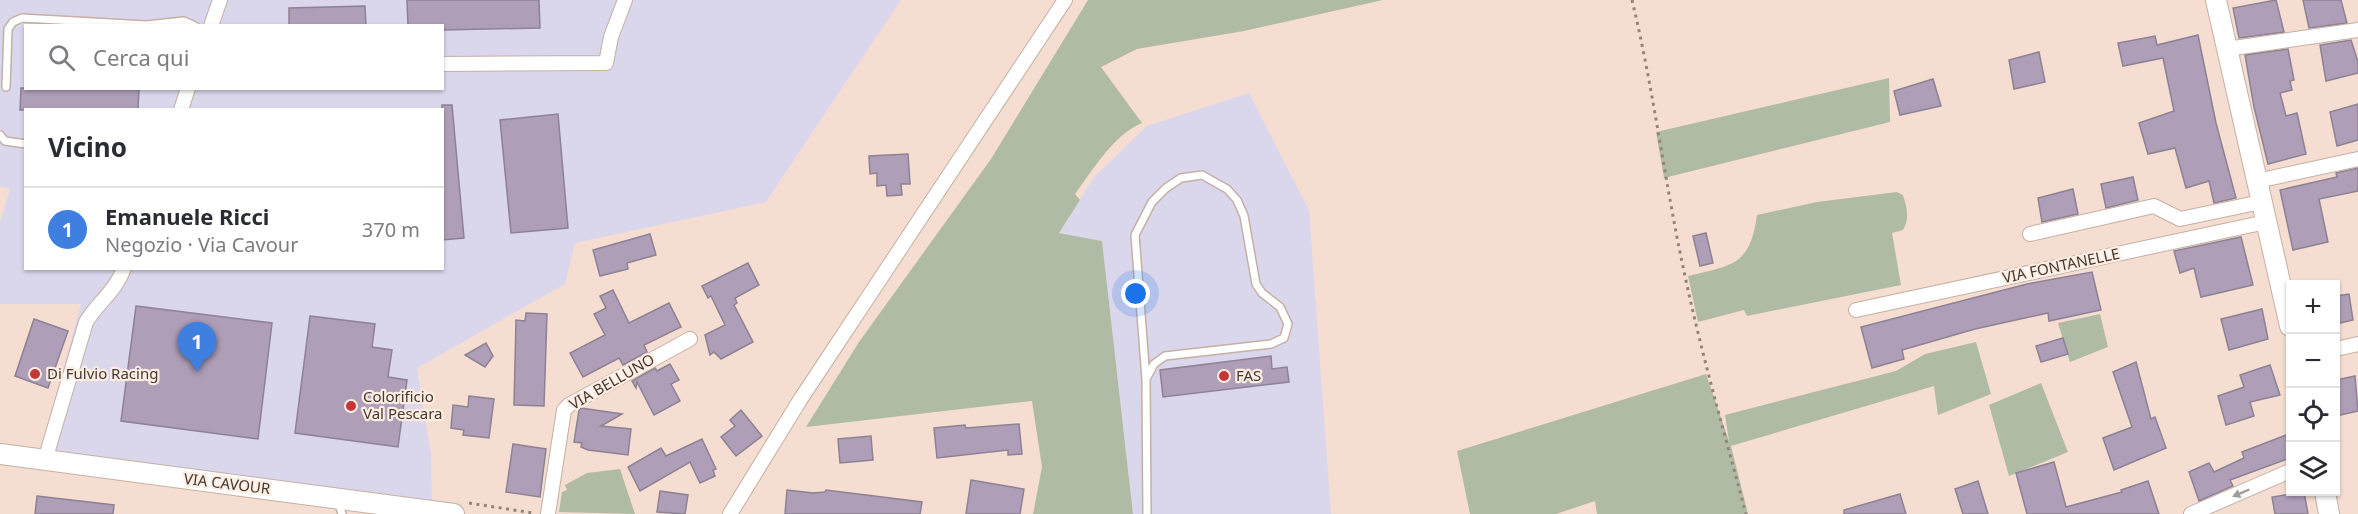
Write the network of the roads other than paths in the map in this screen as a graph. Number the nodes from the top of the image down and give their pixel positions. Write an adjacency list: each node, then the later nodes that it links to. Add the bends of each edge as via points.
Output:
1 (220, 0): 8 (street)
2 (625, 0): 11 (street, via 606,63)
3 (1065, 0): 35 (street, via 805,393)
4 (2216, 0): 10 (street)
5 (128, 24): 12 (lane, via 22,18 13,22 8,29)
6 (156, 24): 7 (lane)
7 (191, 24)
8 (212, 24)
9 (2358, 30): 10 (street)
10 (2227, 49): 18 (street)
11 (444, 64)
12 (6, 87)
13 (187, 90): 14 (street)
14 (182, 108)
15 (0, 135): 16 (lane, via 5,141)
16 (24, 144)
17 (2358, 159): 18 (street)
18 (2257, 181): 19 (street)
19 (2261, 202): 20 (street); 21 (street, via 2180,219 2154,207)
20 (2266, 222): 23 (street); 24 (street, VIA FONTANELLE)
21 (2030, 234)
22 (123, 270): 30 (street, via 114,289 86,322)
23 (2286, 309)
24 (1856, 310)
25 (690, 339): 37 (street, VIA BELLUNO, via 564,410)
26 (2358, 344): 27 (street)
27 (2340, 348)
28 (1146, 380): 28 (lane, via 1135,235 1152,202 1166,188 1181,178 1202,175 1216,180 1237,200 1244,216 1256,284 1280,307 1288,324 1284,338 1271,344 1165,356 1154,364); 38 (lane)
29 (0, 454): 30 (street, VIA CAVOUR)
30 (45, 460): 33 (street, VIA CAVOUR)
31 (2286, 473): 39 (street, one-way to 39)
32 (2326, 496): 40 (street)
33 (339, 506): 34 (street, VIA CAVOUR)
34 (412, 511): 36 (street, VIA CAVOUR)
35 (732, 513)
36 (454, 514)
37 (548, 514)
38 (1147, 514)
39 (2191, 514)
40 (2329, 514)

